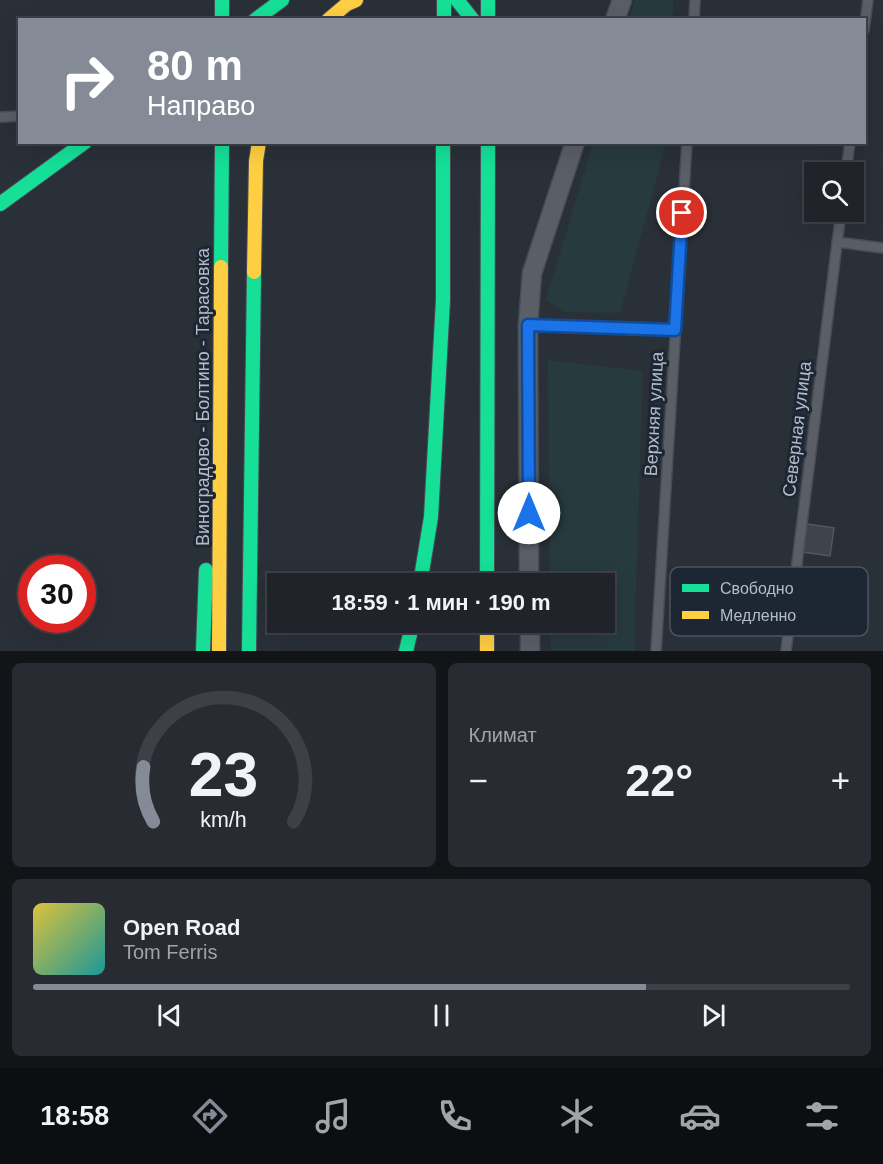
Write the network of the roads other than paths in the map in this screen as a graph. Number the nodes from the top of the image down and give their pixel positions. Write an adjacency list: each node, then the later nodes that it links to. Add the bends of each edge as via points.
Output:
1 (282, 0): 9 (main road)
2 (356, 0): 10 (main road)
3 (444, 0): 11 (main road)
4 (457, 0): 12 (main road)
5 (488, 0): 13 (main road)
6 (622, 0): 14 (street)
7 (695, 0): 15 (lane)
8 (868, 0): 16 (lane)
9 (258, 18)
10 (330, 18)
11 (444, 18)
12 (471, 18)
13 (488, 18)
14 (616, 18)
15 (694, 18)
16 (866, 18)
17 (18, 116): 18 (lane)
18 (2, 117)
19 (81, 144): 29 (main road)
20 (222, 144): 28 (main road, Виноградово - Болтино - Тарасовка)
21 (259, 144): 46 (main road)
22 (443, 144): 36 (main road, via 443,300 431,518)
23 (488, 144): 37 (main road)
24 (574, 144): 33 (street, via 532,273)
25 (687, 144): 34 (lane, Верхняя улица)
26 (849, 144): 27 (lane)
27 (847, 162)
28 (222, 186): 44 (main road); 45 (main road, Виноградово - Болтино - Тарасовка)
29 (0, 204)
30 (840, 222): 31 (lane, Северная улица)
31 (837, 242): 32 (lane); 35 (lane, Северная улица)
32 (883, 248)
33 (528, 325): 34 (lane); 38 (street)
34 (675, 330): 51 (lane, Верхняя улица)
35 (796, 567)
36 (424, 573)
37 (487, 573)
38 (530, 573)
39 (410, 633): 47 (main road)
40 (418, 633): 48 (main road)
41 (487, 633): 49 (main road)
42 (530, 633): 50 (street)
43 (788, 636): 52 (lane, Северная улица)
44 (203, 651)
45 (219, 651)
46 (249, 651)
47 (406, 651)
48 (416, 651)
49 (486, 651)
50 (530, 651)
51 (656, 651)
52 (786, 651)

